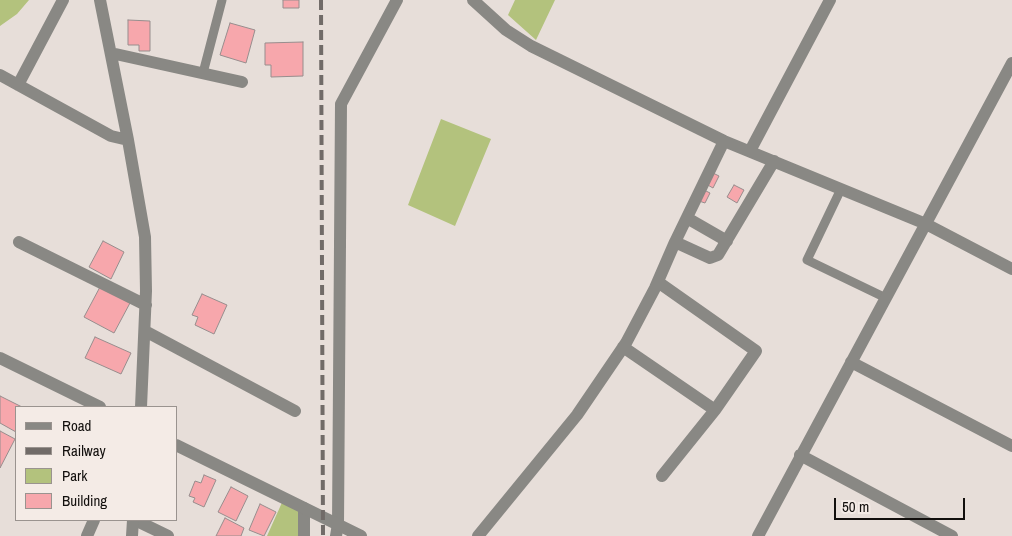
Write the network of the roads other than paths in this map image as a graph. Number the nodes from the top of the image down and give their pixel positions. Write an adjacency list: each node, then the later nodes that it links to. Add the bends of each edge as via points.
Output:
1 (62, 0): 12 (street)
2 (100, 0): 7 (street)
3 (222, 0): 9 (lane)
4 (397, 0): 43 (street, via 341,104)
5 (473, 0): 14 (street, via 506,30 530,46)
6 (830, 0): 15 (street)
7 (111, 53): 9 (street); 13 (street)
8 (1012, 63): 19 (street)
9 (203, 73): 11 (street)
10 (0, 75): 12 (street)
11 (242, 82)
12 (18, 85): 13 (street, via 111,136)
13 (128, 140): 26 (street, via 145,237)
14 (724, 141): 15 (street); 18 (street)
15 (750, 151): 16 (street)
16 (774, 161): 17 (street); 20 (street)
17 (841, 189): 19 (street); 25 (lane, via 807,260)
18 (687, 218): 20 (street); 22 (street)
19 (926, 224): 23 (street); 25 (street)
20 (727, 241): 22 (street, via 718,256 710,258)
21 (18, 242): 26 (street)
22 (675, 242): 24 (street)
23 (1012, 269)
24 (658, 282): 28 (street); 33 (street, via 756,351)
25 (886, 298): 30 (street)
26 (146, 305): 27 (street)
27 (145, 331): 32 (street); 34 (street)
28 (623, 347): 33 (street); 49 (street, via 577,415)
29 (0, 358): 31 (street)
30 (851, 362): 36 (street); 37 (street)
31 (98, 406)
32 (141, 406)
33 (715, 410): 38 (street)
34 (295, 411)
35 (178, 446): 39 (street)
36 (1012, 446)
37 (800, 455): 50 (street); 51 (street)
38 (662, 476)
39 (304, 508): 43 (street); 47 (street)
40 (94, 521): 44 (street)
41 (134, 521): 45 (street)
42 (136, 521): 46 (street)
43 (337, 530): 48 (street)
44 (87, 536)
45 (132, 536)
46 (168, 536)
47 (304, 536)
48 (361, 536)
49 (478, 536)
50 (758, 536)
51 (952, 536)

